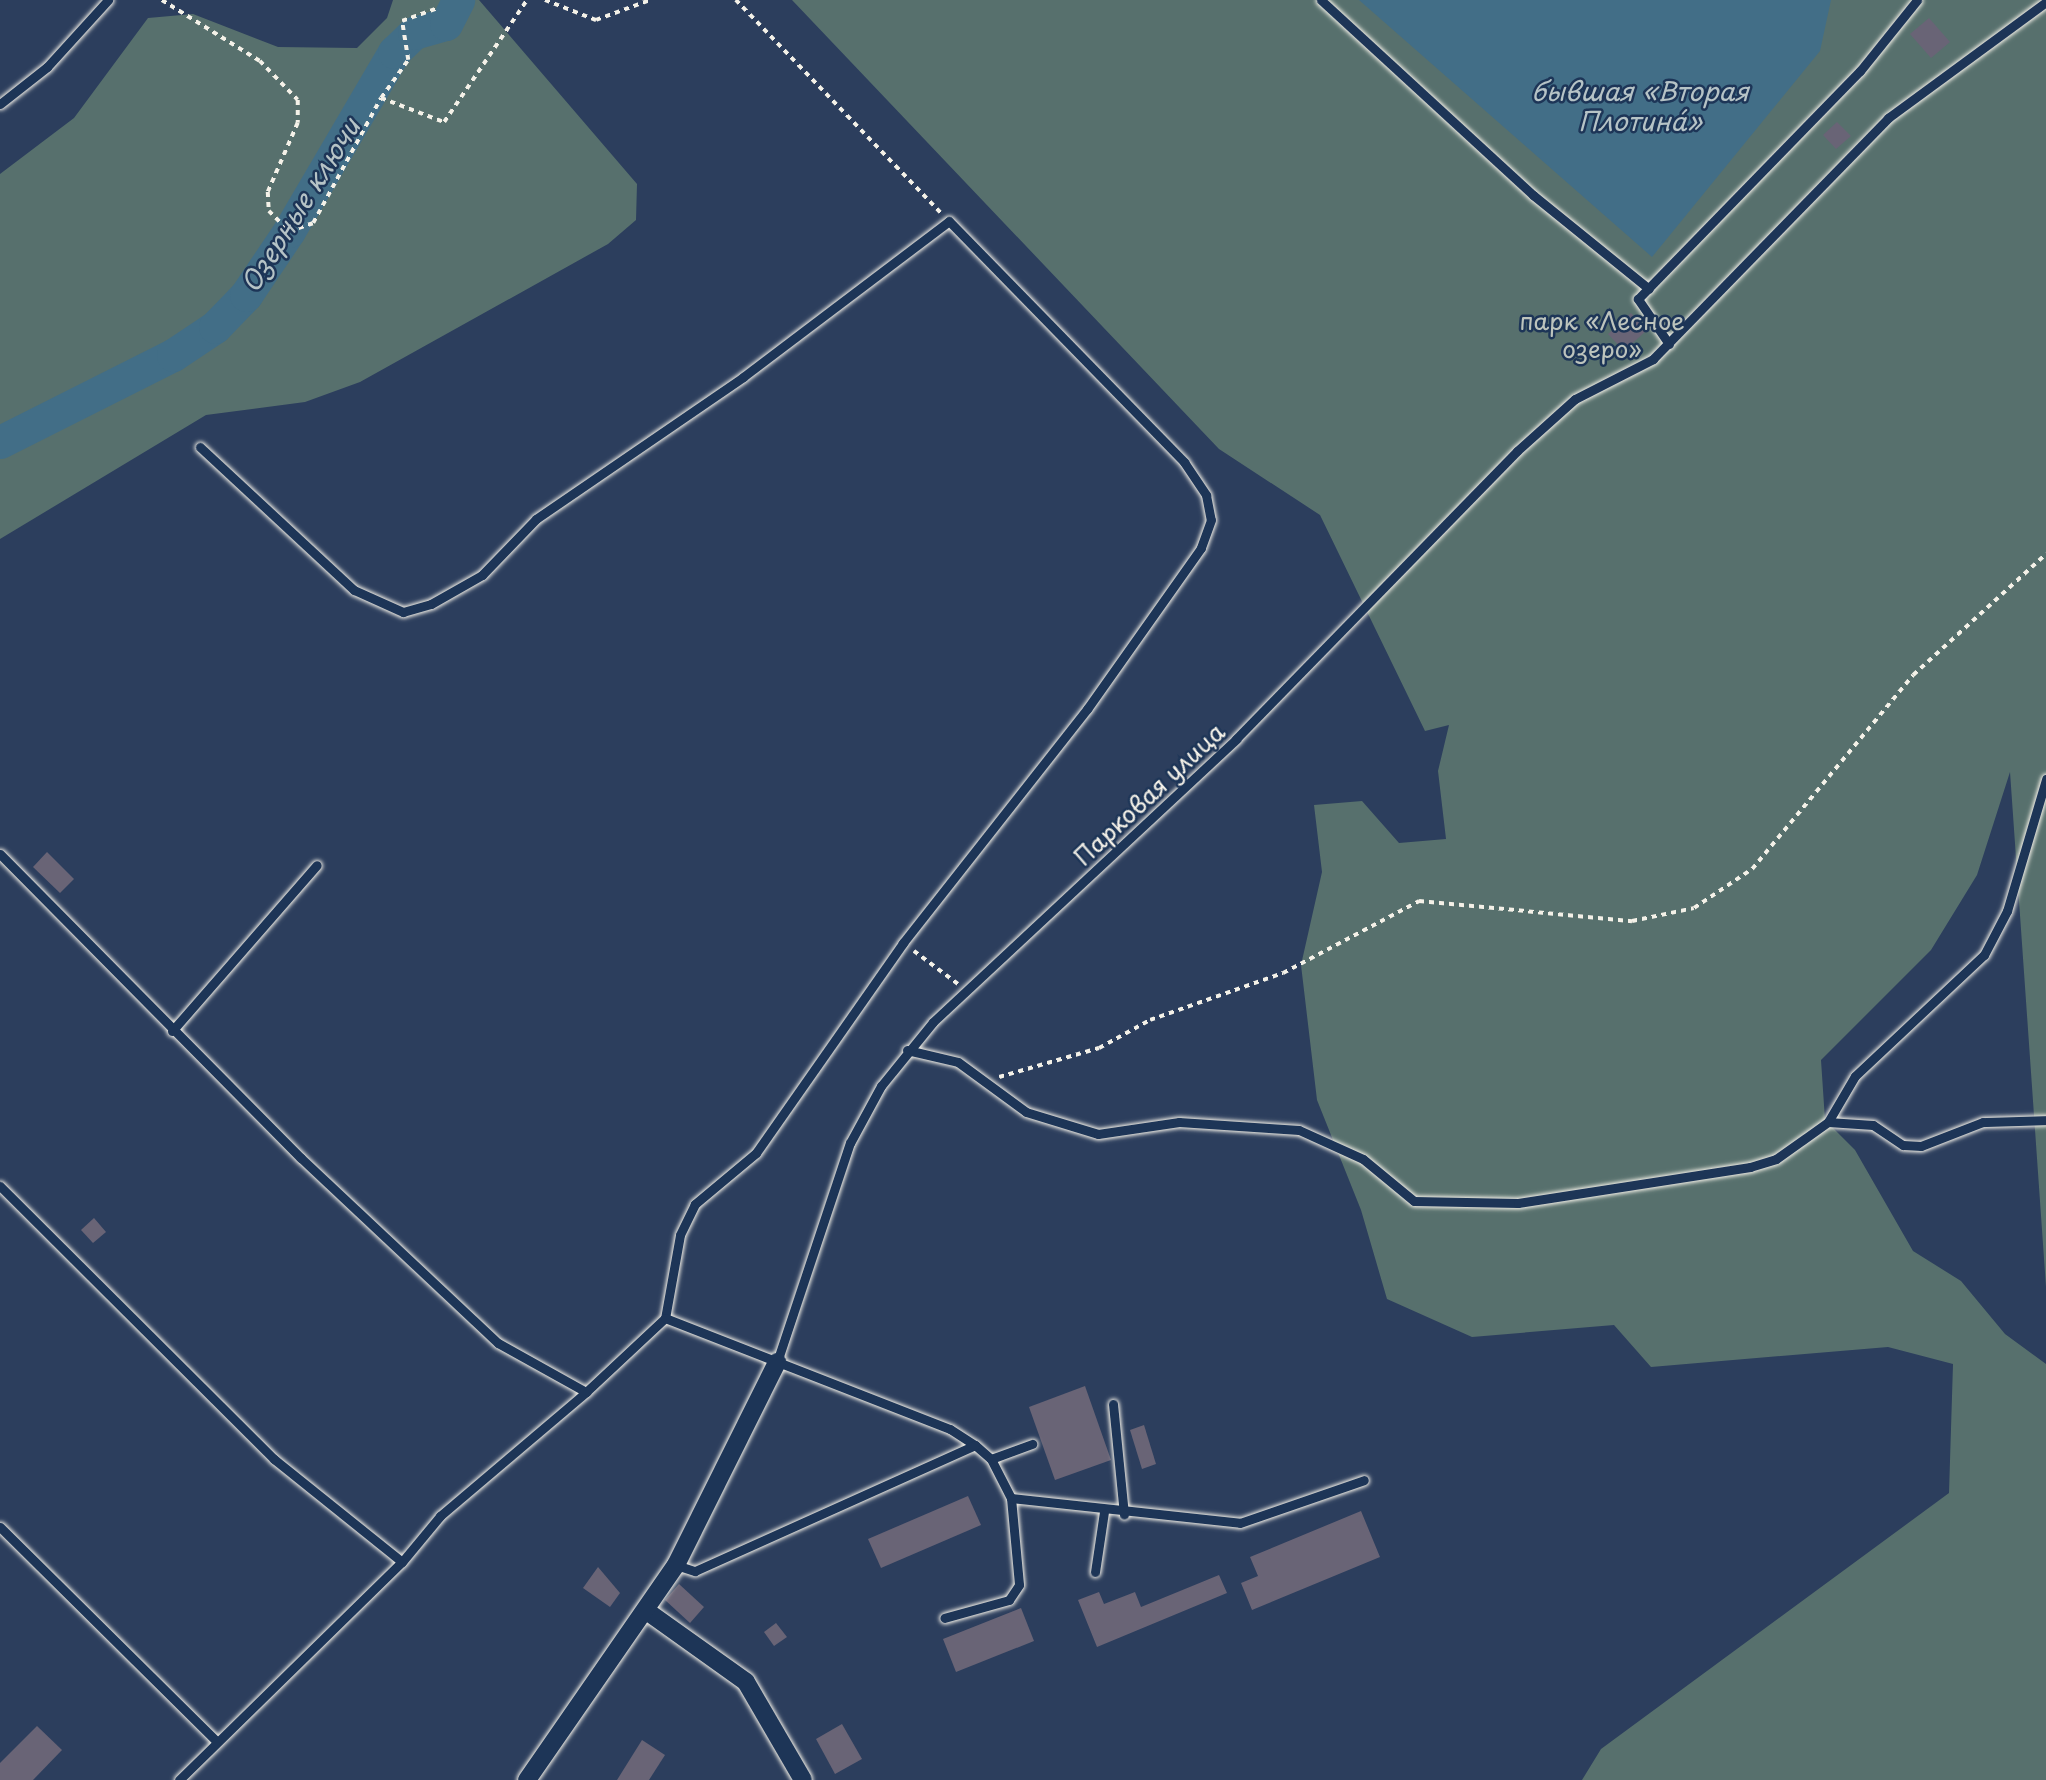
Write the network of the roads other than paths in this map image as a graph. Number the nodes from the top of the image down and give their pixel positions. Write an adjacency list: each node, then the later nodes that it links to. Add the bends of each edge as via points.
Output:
1 (108, 0): 5 (lane, via 47,68)
2 (1321, 0): 6 (lane, via 1532,195)
3 (1917, 0): 6 (lane, via 1860,71)
4 (2046, 2): 7 (lane, Парковая улица, via 1888,118)
5 (0, 104)
6 (1649, 289): 7 (lane, via 1638,299)
7 (1669, 344): 13 (lane, Парковая улица, via 1637,371 1575,399 1517,452 1236,739)
8 (200, 447): 17 (lane, via 354,590 392,610 421,607 482,575 536,519 743,377 948,221 1184,462 1206,495 1211,520 1201,548 1087,709 903,943 756,1153 695,1204 680,1235)
9 (2046, 779): 15 (lane, via 1998,934 1855,1076)
10 (0, 854): 12 (lane)
11 (317, 864): 12 (lane)
12 (172, 1031): 19 (lane, via 447,1299 498,1343)
13 (907, 1050): 15 (lane, via 958,1062 1026,1112 1098,1133 1179,1122 1299,1130 1363,1159 1414,1201 1518,1203 1750,1167 1776,1159); 18 (lane, Парковая улица, via 850,1143)
14 (2046, 1120): 15 (lane, via 1983,1122 1922,1146 1903,1146 1873,1125)
15 (1828, 1122)
16 (0, 1186): 29 (lane, via 274,1459)
17 (665, 1318): 18 (lane); 19 (lane)
18 (777, 1362): 22 (lane, via 950,1429); 30 (street)
19 (586, 1392): 29 (lane, via 458,1499)
20 (1114, 1404): 27 (lane)
21 (1032, 1444): 23 (lane)
22 (975, 1445): 23 (lane); 30 (lane, via 695,1571)
23 (991, 1459): 25 (lane)
24 (1364, 1480): 27 (lane, via 1240,1524)
25 (1011, 1498): 26 (lane); 33 (lane, via 1016,1594)
26 (1104, 1513): 27 (lane); 31 (lane)
27 (1124, 1514)
28 (0, 1527): 34 (lane)
29 (402, 1562): 34 (lane)
30 (676, 1565): 32 (street)
31 (1095, 1572)
32 (648, 1612): 36 (street); 37 (street, via 746,1682)
33 (944, 1618)
34 (217, 1742): 35 (lane)
35 (179, 1780)
36 (527, 1780)
37 (803, 1780)

